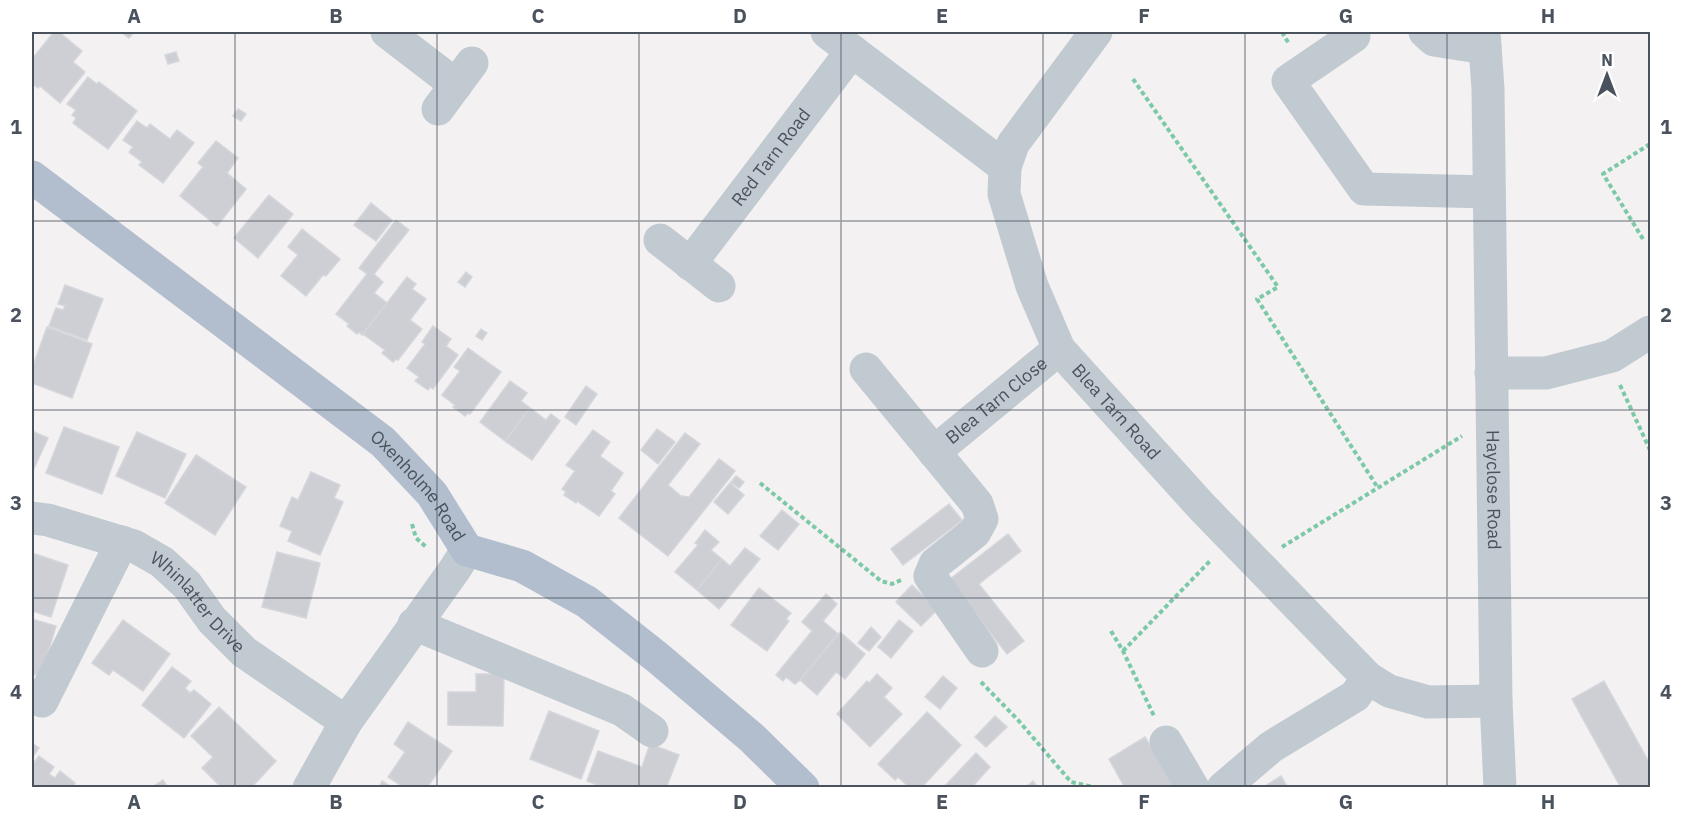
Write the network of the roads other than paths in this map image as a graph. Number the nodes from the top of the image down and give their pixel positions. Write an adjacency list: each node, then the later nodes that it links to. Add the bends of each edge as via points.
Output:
1 (387, 32): 7 (street)
2 (1096, 32): 8 (street, via 1013,144)
3 (1425, 32): 5 (street, via 1434,40)
4 (1354, 36): 10 (street, via 1288,81 1364,189)
5 (1484, 40): 10 (street, Hayclose Road)
6 (840, 41): 8 (street); 12 (street, Red Tarn Road)
7 (455, 86)
8 (1005, 167): 15 (street, Blea Tarn Road, via 1004,194 1032,286)
9 (32, 177): 21 (main road, Oxenholme Road, via 383,442 432,494)
10 (1489, 192): 17 (street, Hayclose Road)
11 (660, 240): 12 (street)
12 (690, 264): 13 (street)
13 (719, 286)
14 (1650, 332): 17 (street, via 1612,356 1546,373)
15 (1059, 349): 18 (street, Blea Tarn Close); 24 (street, Blea Tarn Road, via 1202,507)
16 (866, 369): 18 (street, Blea Tarn Close)
17 (1491, 373): 25 (street, Hayclose Road)
18 (934, 452): 23 (street, Blea Tarn Close, via 977,504 982,519 975,532 935,564 930,576)
19 (32, 518): 20 (street, Whinlatter Drive)
20 (123, 542): 26 (street); 27 (street, Whinlatter Drive, via 162,562 244,652)
21 (467, 550): 22 (street); 31 (main road, Oxenholme Road, via 522,566 587,602 752,738)
22 (414, 624): 27 (street); 28 (street, via 622,710)
23 (979, 664)
24 (1368, 678): 25 (street, Blea Tarn Road, via 1389,691 1428,702); 33 (street, via 1355,696 1270,747)
25 (1496, 700): 34 (street, Hayclose Road)
26 (41, 705)
27 (346, 722): 30 (street)
28 (652, 730)
29 (1162, 733): 32 (street)
30 (309, 788)
31 (803, 788)
32 (1193, 788)
33 (1223, 788)
34 (1500, 788)

